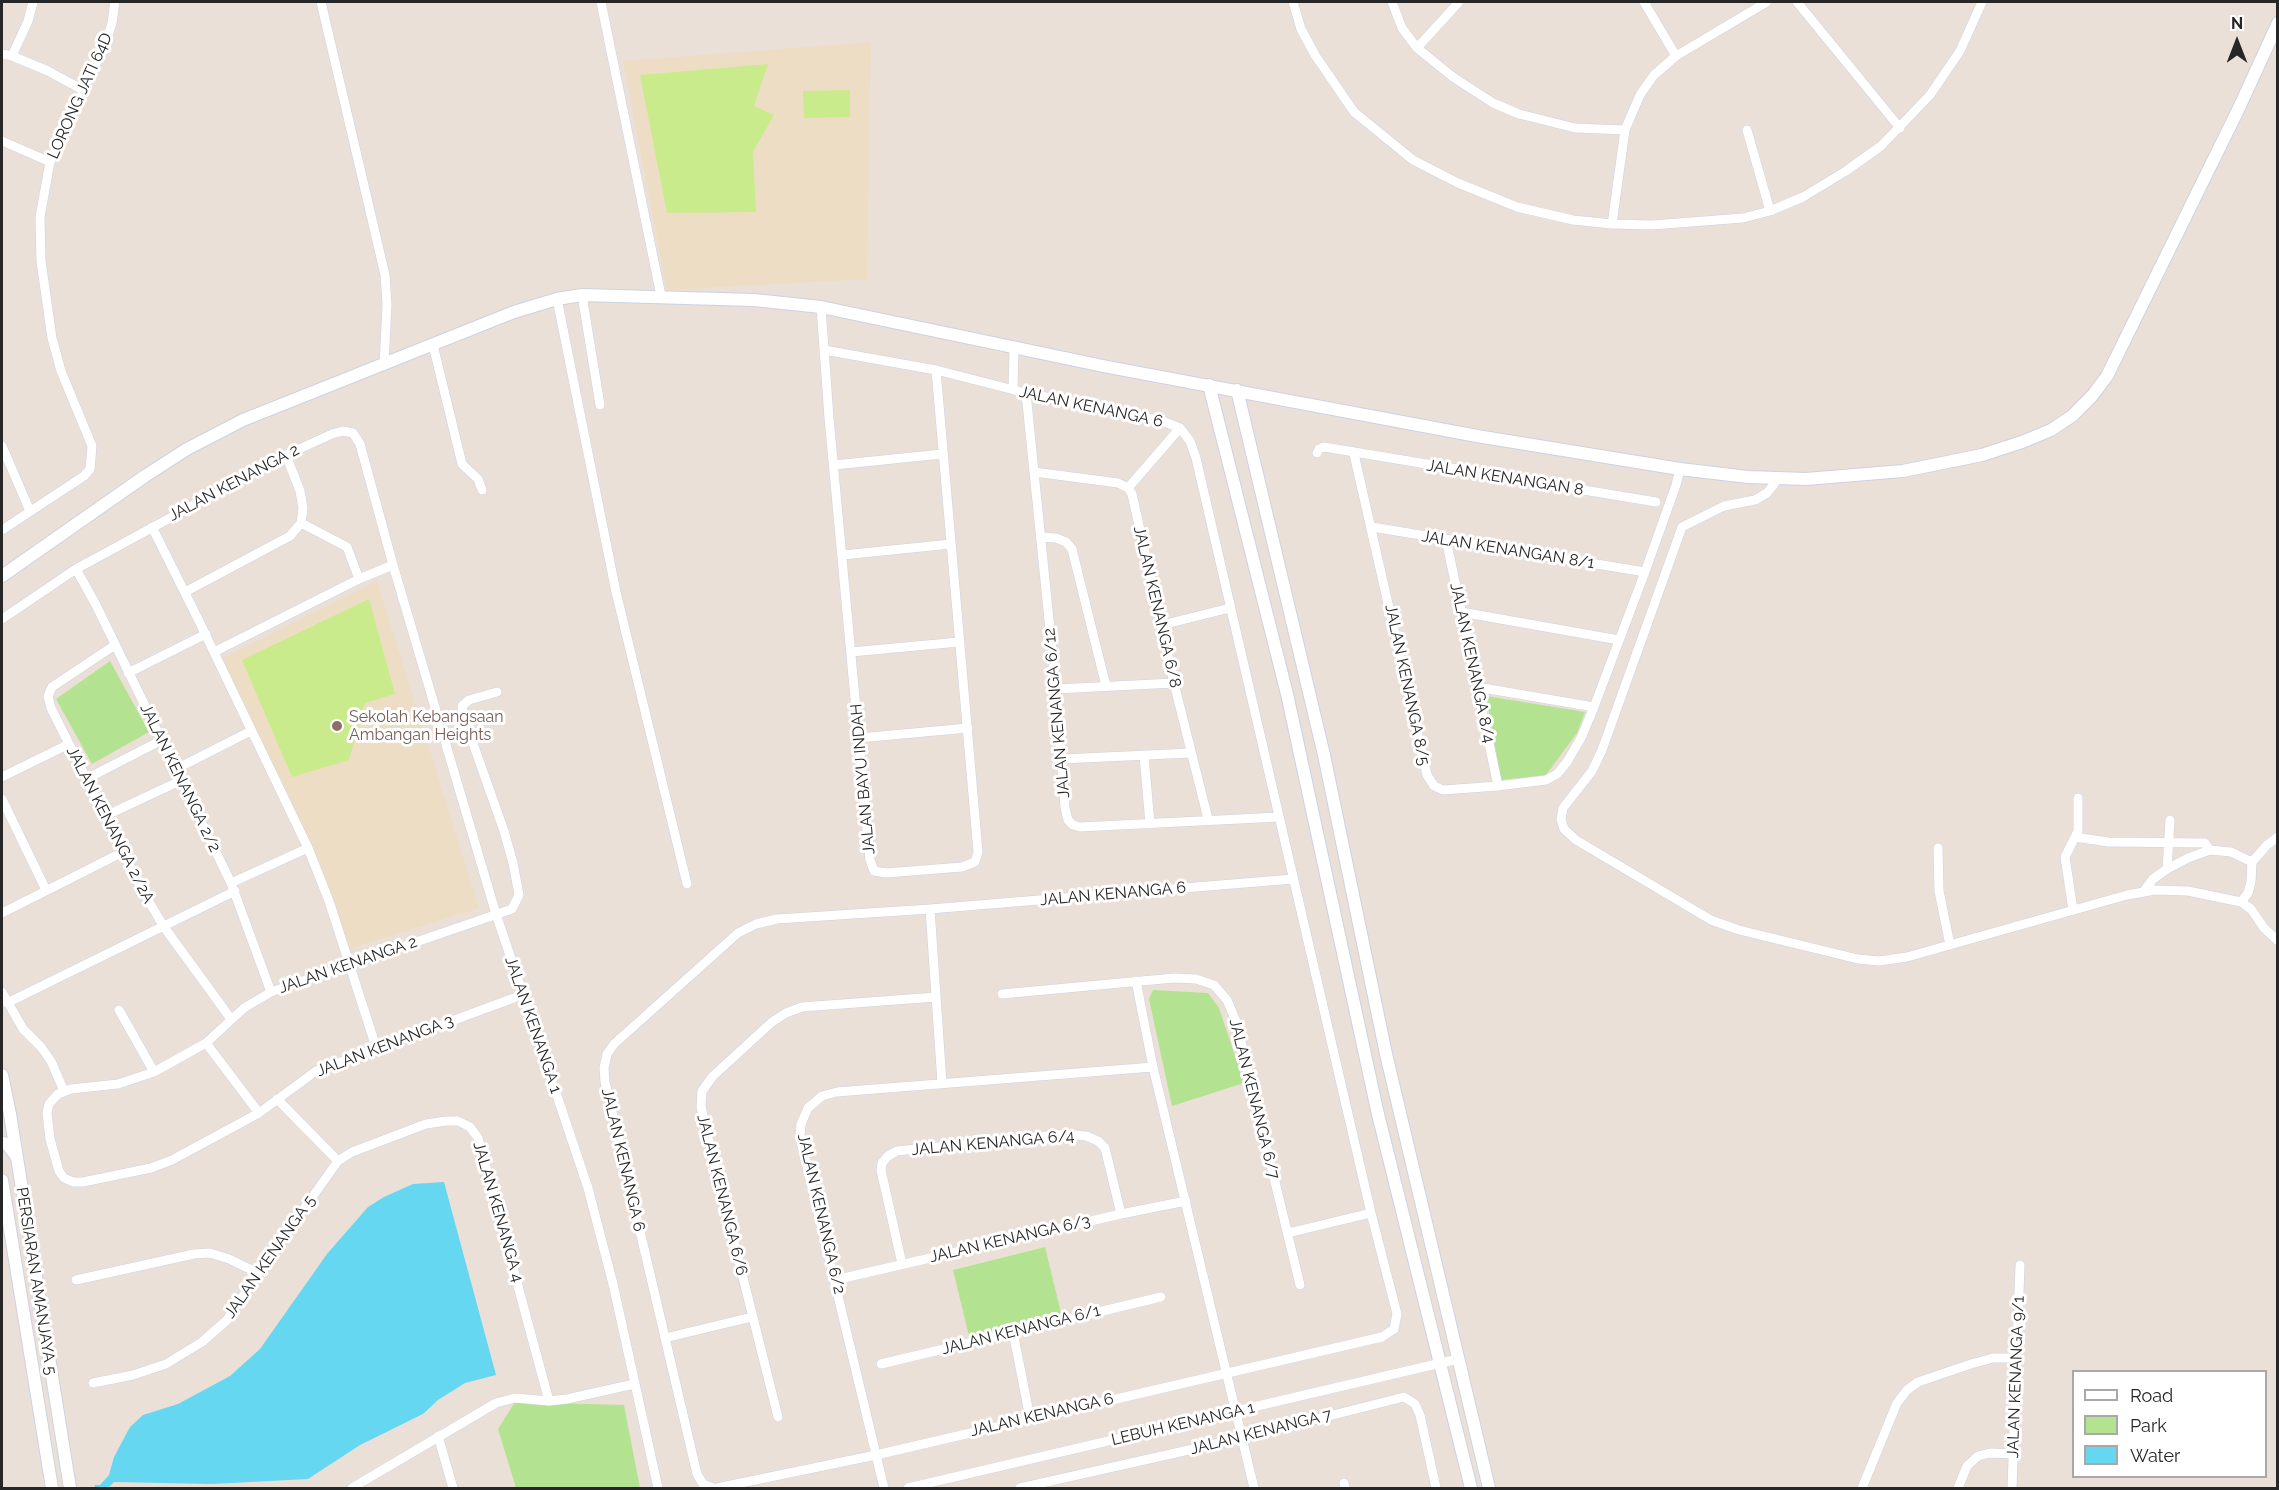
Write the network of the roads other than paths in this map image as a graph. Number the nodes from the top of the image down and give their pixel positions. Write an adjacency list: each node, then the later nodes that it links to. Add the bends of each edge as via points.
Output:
1 (33, 2): 15 (street)
2 (115, 2): 17 (street, LORONG JATI 64D, via 106,42)
3 (321, 2): 32 (street, via 385,275)
4 (601, 2): 26 (street)
5 (1293, 2): 24 (street, via 1315,55 1354,112 1413,160 1517,207)
6 (1392, 2): 13 (street, via 1402,28)
7 (1459, 2): 13 (street)
8 (1644, 2): 16 (street)
9 (1767, 2): 16 (street)
10 (1797, 2): 18 (street)
11 (1982, 2): 18 (street, via 1954,60)
12 (2277, 23): 48 (street, via 2122,348 2107,376 2072,416 2022,442 1944,464 1857,476)
13 (1417, 48): 19 (street, via 1474,92 1519,114 1575,129)
14 (2, 54): 15 (street)
15 (12, 56): 17 (street)
16 (1676, 56): 19 (street, via 1654,75 1640,95)
17 (83, 90): 22 (street, LORONG JATI 64D)
18 (1900, 128): 23 (street, via 1846,171)
19 (1625, 130): 24 (street)
20 (1747, 130): 23 (street)
21 (2, 141): 22 (street)
22 (50, 162): 52 (street, LORONG JATI 64D, via 40,228 46,298 55,352 92,446 93,458 84,476)
23 (1770, 211): 24 (street, via 1704,223)
24 (1612, 224)
25 (582, 295): 26 (street); 27 (street); 38 (street)
26 (661, 296): 28 (street)
27 (557, 299): 29 (street); 114 (street, via 616,592)
28 (822, 307): 30 (street); 31 (street, JALAN BAYU INDAH)
29 (433, 345): 32 (street); 50 (street, via 462,464 478,479)
30 (1014, 349): 34 (street); 35 (street)
31 (824, 350): 33 (street, JALAN KENANGA 6); 45 (street, JALAN BAYU INDAH)
32 (384, 365): 64 (street, via 270,408 187,449)
33 (936, 370): 35 (street, JALAN KENANGA 6); 43 (street, JALAN BAYU INDAH)
34 (1209, 385): 36 (street); 167 (street, via 1287,694 1359,1029)
35 (1013, 390): 37 (street, JALAN KENANGA 6)
36 (1237, 390): 46 (street, via 1477,436); 166 (street, via 1324,755 1386,1054)
37 (1026, 393): 39 (street, JALAN KENANGA 6); 47 (street, JALAN KENANGA 6/12)
38 (600, 405)
39 (1180, 428): 49 (street); 67 (street, JALAN KENANGA 6, via 1196,458)
40 (2, 446): 52 (street)
41 (1317, 453): 44 (street, JALAN KENANGAN 8, via 1324,447)
42 (286, 454): 53 (street, via 300,491); 54 (street, JALAN KENANGA 2); 61 (street, JALAN KENANGA 2, via 332,434 353,433 360,444)
43 (942, 454): 45 (street); 59 (street, JALAN BAYU INDAH)
44 (1354, 454): 51 (street, JALAN KENANGAN 8); 55 (street, JALAN KENANGA 8/5)
45 (834, 465): 60 (street, JALAN BAYU INDAH)
46 (1680, 469): 48 (street); 63 (street, JALAN KENANGA 8/5)
47 (1034, 472): 49 (street, via 1118,483); 57 (street, JALAN KENANGA 6/12)
48 (1779, 479): 125 (street, via 1755,500 1724,506 1682,527 1602,750 1592,771 1563,808 1564,830 1711,920 1733,928 1879,961)
49 (1128, 488): 70 (street, JALAN KENANGA 6/8)
50 (482, 490)
51 (1656, 502)
52 (30, 511): 56 (street, LORONG JATI 64D)
53 (301, 523): 65 (street, via 347,547); 66 (street, via 290,536)
54 (152, 527): 62 (street, JALAN KENANGA 2); 66 (street)
55 (1372, 527): 58 (street, JALAN KENANGAN 8/1); 96 (street, JALAN KENANGA 8/5, via 1427,776 1434,786 1443,789)
56 (2, 530)
57 (1040, 537): 79 (street, via 1066,542 1072,549); 81 (street, JALAN KENANGA 6/12)
58 (1446, 539): 63 (street, JALAN KENANGAN 8/1); 68 (street, JALAN KENANGA 8/4)
59 (951, 544): 60 (street); 73 (street, JALAN BAYU INDAH)
60 (843, 555): 76 (street, JALAN BAYU INDAH)
61 (393, 565): 65 (street); 122 (street, JALAN KENANGA 1)
62 (76, 569): 69 (street, JALAN KENANGA 2); 74 (street, JALAN KENANGA 2/2)
63 (1645, 572): 72 (street, JALAN KENANGA 8/5)
64 (2, 576)
65 (359, 579): 75 (street)
66 (185, 592): 71 (street)
67 (1230, 608): 70 (street); 100 (street, JALAN KENANGA 6)
68 (1461, 612): 72 (street); 80 (street, JALAN KENANGA 8/4)
69 (2, 619)
70 (1162, 625): 78 (street, JALAN KENANGA 6/8)
71 (206, 634): 75 (street); 77 (street)
72 (1619, 640): 83 (street, JALAN KENANGA 8/5)
73 (959, 642): 76 (street); 84 (street, JALAN BAYU INDAH)
74 (115, 645): 77 (street, JALAN KENANGA 2/2); 88 (street, JALAN KENANGA 2/2A, via 52,687 48,696 51,708)
75 (214, 652): 85 (street)
76 (851, 652): 86 (street, JALAN BAYU INDAH)
77 (128, 673): 87 (street, JALAN KENANGA 2/2)
78 (1174, 683): 79 (street); 89 (street, JALAN KENANGA 6/8)
79 (1106, 686): 81 (street)
80 (1477, 687): 83 (street); 96 (street, JALAN KENANGA 8/4)
81 (1056, 689): 91 (street, JALAN KENANGA 6/12)
82 (497, 692): 122 (street, JALAN KENANGA 2, via 462,706 504,831 519,895 512,909)
83 (1594, 707): 96 (street, JALAN KENANGA 8/5, via 1581,738 1557,774 1546,780)
84 (968, 728): 86 (street); 86 (street, JALAN BAYU INDAH, via 978,852 975,862 962,867 874,871)
85 (251, 731): 92 (street); 107 (street)
86 (859, 738)
87 (162, 740): 92 (street, JALAN KENANGA 2/2); 94 (street)
88 (69, 744): 93 (street); 94 (street, JALAN KENANGA 2/2A)
89 (1191, 753): 90 (street); 101 (street, JALAN KENANGA 6/8)
90 (1144, 756): 91 (street); 103 (street)
91 (1062, 759): 103 (street, JALAN KENANGA 6/12, via 1065,808 1073,825)
92 (176, 769): 95 (street, JALAN KENANGA 2/2)
93 (2, 777)
94 (86, 779): 99 (street, JALAN KENANGA 2/2A)
95 (182, 780): 99 (street); 115 (street, JALAN KENANGA 2/2)
96 (1498, 786)
97 (2078, 798): 104 (street)
98 (2, 799): 116 (street)
99 (105, 816): 110 (street, JALAN KENANGA 2/2A)
100 (1279, 817): 101 (street, JALAN KENANGA 6/12); 113 (street, JALAN KENANGA 6)
101 (1208, 819): 103 (street, JALAN KENANGA 6/12)
102 (2170, 820): 106 (street)
103 (1150, 824)
104 (2075, 837): 106 (street); 120 (street, via 2065,857)
105 (2277, 837): 111 (street)
106 (2168, 843): 109 (street, via 2205,843); 112 (street)
107 (308, 848): 115 (street); 126 (street)
108 (1938, 848): 125 (street, via 1939,891)
109 (2210, 850): 111 (street, via 2231,852); 112 (street)
110 (123, 852): 116 (street); 123 (street, JALAN KENANGA 2/2A)
111 (2252, 862): 118 (street, via 2248,893)
112 (2168, 869): 117 (street)
113 (1293, 879): 119 (street, JALAN KENANGA 6); 152 (street)
114 (687, 884)
115 (233, 887): 123 (street); 129 (street, JALAN KENANGA 2/2)
116 (46, 890): 121 (street)
117 (2144, 891): 118 (street, via 2188,891); 120 (street)
118 (2241, 902): 124 (street)
119 (930, 909): 132 (street); 164 (street, JALAN KENANGA 6, via 777,919 756,924 738,933 624,1034 607,1054 605,1082)
120 (2073, 910): 125 (street)
121 (2, 913)
122 (496, 914): 126 (street, JALAN KENANGA 2); 131 (street, JALAN KENANGA 1)
123 (164, 927): 133 (street); 135 (street, JALAN KENANGA 2/2A)
124 (2277, 941)
125 (1950, 945)
126 (351, 965): 129 (street, JALAN KENANGA 2); 137 (street)
127 (1136, 981): 130 (street, JALAN KENANGA 6/7); 138 (street); 154 (street, JALAN KENANGA 6/7, via 1196,979 1214,985 1227,1000 1236,1021)
128 (2, 992): 133 (street)
129 (271, 992): 135 (street, JALAN KENANGA 2)
130 (1002, 993)
131 (522, 995): 137 (street, JALAN KENANGA 3); 171 (street, JALAN KENANGA 1, via 588,1188)
132 (936, 997): 141 (street); 162 (street, JALAN KENANGA 6/6, via 802,1007 786,1013 713,1076 702,1091 700,1106)
133 (7, 1003): 142 (street, via 51,1061)
134 (119, 1010): 139 (street)
135 (231, 1019): 136 (street, JALAN KENANGA 2)
136 (206, 1043): 139 (street, JALAN KENANGA 2); 144 (street)
137 (376, 1047): 143 (street, JALAN KENANGA 3, via 316,1071)
138 (1154, 1067): 141 (street, JALAN KENANGA 6/2); 151 (street)
139 (154, 1072): 142 (street, JALAN KENANGA 2, via 118,1084)
140 (2, 1075): 145 (street, PERSIARAN AMANJAYA 5)
141 (942, 1083): 159 (street, JALAN KENANGA 6/2, via 837,1092 822,1096 808,1108 800,1135)
142 (64, 1091): 144 (street, JALAN KENANGA 3, via 49,1104 47,1113 59,1171 73,1182 151,1168)
143 (277, 1099): 144 (street, JALAN KENANGA 3); 149 (street)
144 (259, 1113)
145 (10, 1114): 146 (street); 148 (street, PERSIARAN AMANJAYA 5)
146 (2, 1137)
147 (2, 1143): 148 (street)
148 (17, 1157): 183 (street, PERSIARAN AMANJAYA 5)
149 (338, 1161): 157 (street, JALAN KENANGA 5); 172 (street, JALAN KENANGA 4, via 426,1124 458,1121 470,1127 478,1138)
150 (2, 1180): 182 (street, PERSIARAN AMANJAYA 5)
151 (1186, 1201): 153 (street, JALAN KENANGA 6/3); 169 (street)
152 (1371, 1213): 154 (street); 169 (street, JALAN KENANGA 6, via 1396,1303 1394,1329 1382,1336)
153 (1121, 1214): 155 (street, JALAN KENANGA 6/3); 155 (street, JALAN KENANGA 6/4, via 1105,1148 1086,1136 1066,1134 897,1151 882,1163 881,1170)
154 (1287, 1233): 160 (street, JALAN KENANGA 6/7)
155 (902, 1264): 159 (street, JALAN KENANGA 6/3)
156 (2020, 1265): 165 (street, JALAN KENANGA 9/1)
157 (258, 1273): 158 (street, via 210,1253); 170 (street, JALAN KENANGA 5, via 227,1320 202,1342 166,1364)
158 (76, 1280)
159 (835, 1280): 179 (street, JALAN KENANGA 6/2)
160 (1300, 1285)
161 (1161, 1297): 163 (street, JALAN KENANGA 6/1)
162 (752, 1317): 164 (street); 174 (street, JALAN KENANGA 6/6)
163 (1012, 1332): 168 (street, JALAN KENANGA 6/1); 175 (street)
164 (665, 1338): 186 (street, JALAN KENANGA 6, via 697,1474 703,1484)
165 (2016, 1358): 178 (street, JALAN KENANGA 9/1); 194 (street, via 1993,1358 1971,1364 1906,1390)
166 (1458, 1359): 167 (street, LEBUH KENANGA 1); 193 (street)
167 (1440, 1363): 173 (street, LEBUH KENANGA 1); 192 (street)
168 (881, 1364)
169 (1227, 1372): 173 (street); 175 (street, JALAN KENANGA 6)
170 (93, 1383)
171 (634, 1384): 172 (street); 185 (street, JALAN KENANGA 1)
172 (549, 1401): 176 (street, via 515,1398 496,1403)
173 (1236, 1411): 177 (street); 188 (street, LEBUH KENANGA 1)
174 (778, 1417)
175 (1030, 1418): 179 (street, JALAN KENANGA 6)
176 (438, 1436): 181 (street); 184 (street)
177 (1242, 1438): 180 (street, JALAN KENANGA 7); 190 (street); 191 (street, JALAN KENANGA 7, via 1404,1398 1415,1404 1420,1415)
178 (2013, 1454): 195 (street, via 1978,1456 1967,1466); 196 (street, JALAN KENANGA 9/1)
179 (876, 1455): 186 (street, JALAN KENANGA 6); 187 (street, JALAN KENANGA 6/2)
180 (1043, 1486): 189 (street, JALAN KENANGA 7)
181 (357, 1487)
182 (52, 1488)
183 (70, 1488)
184 (453, 1488)
185 (658, 1488)
186 (715, 1488)
187 (884, 1488)
188 (908, 1488)
189 (1020, 1488)
190 (1254, 1488)
191 (1436, 1488)
192 (1471, 1488)
193 (1489, 1488)
194 (1862, 1488)
195 (1958, 1488)
196 (2012, 1488)

